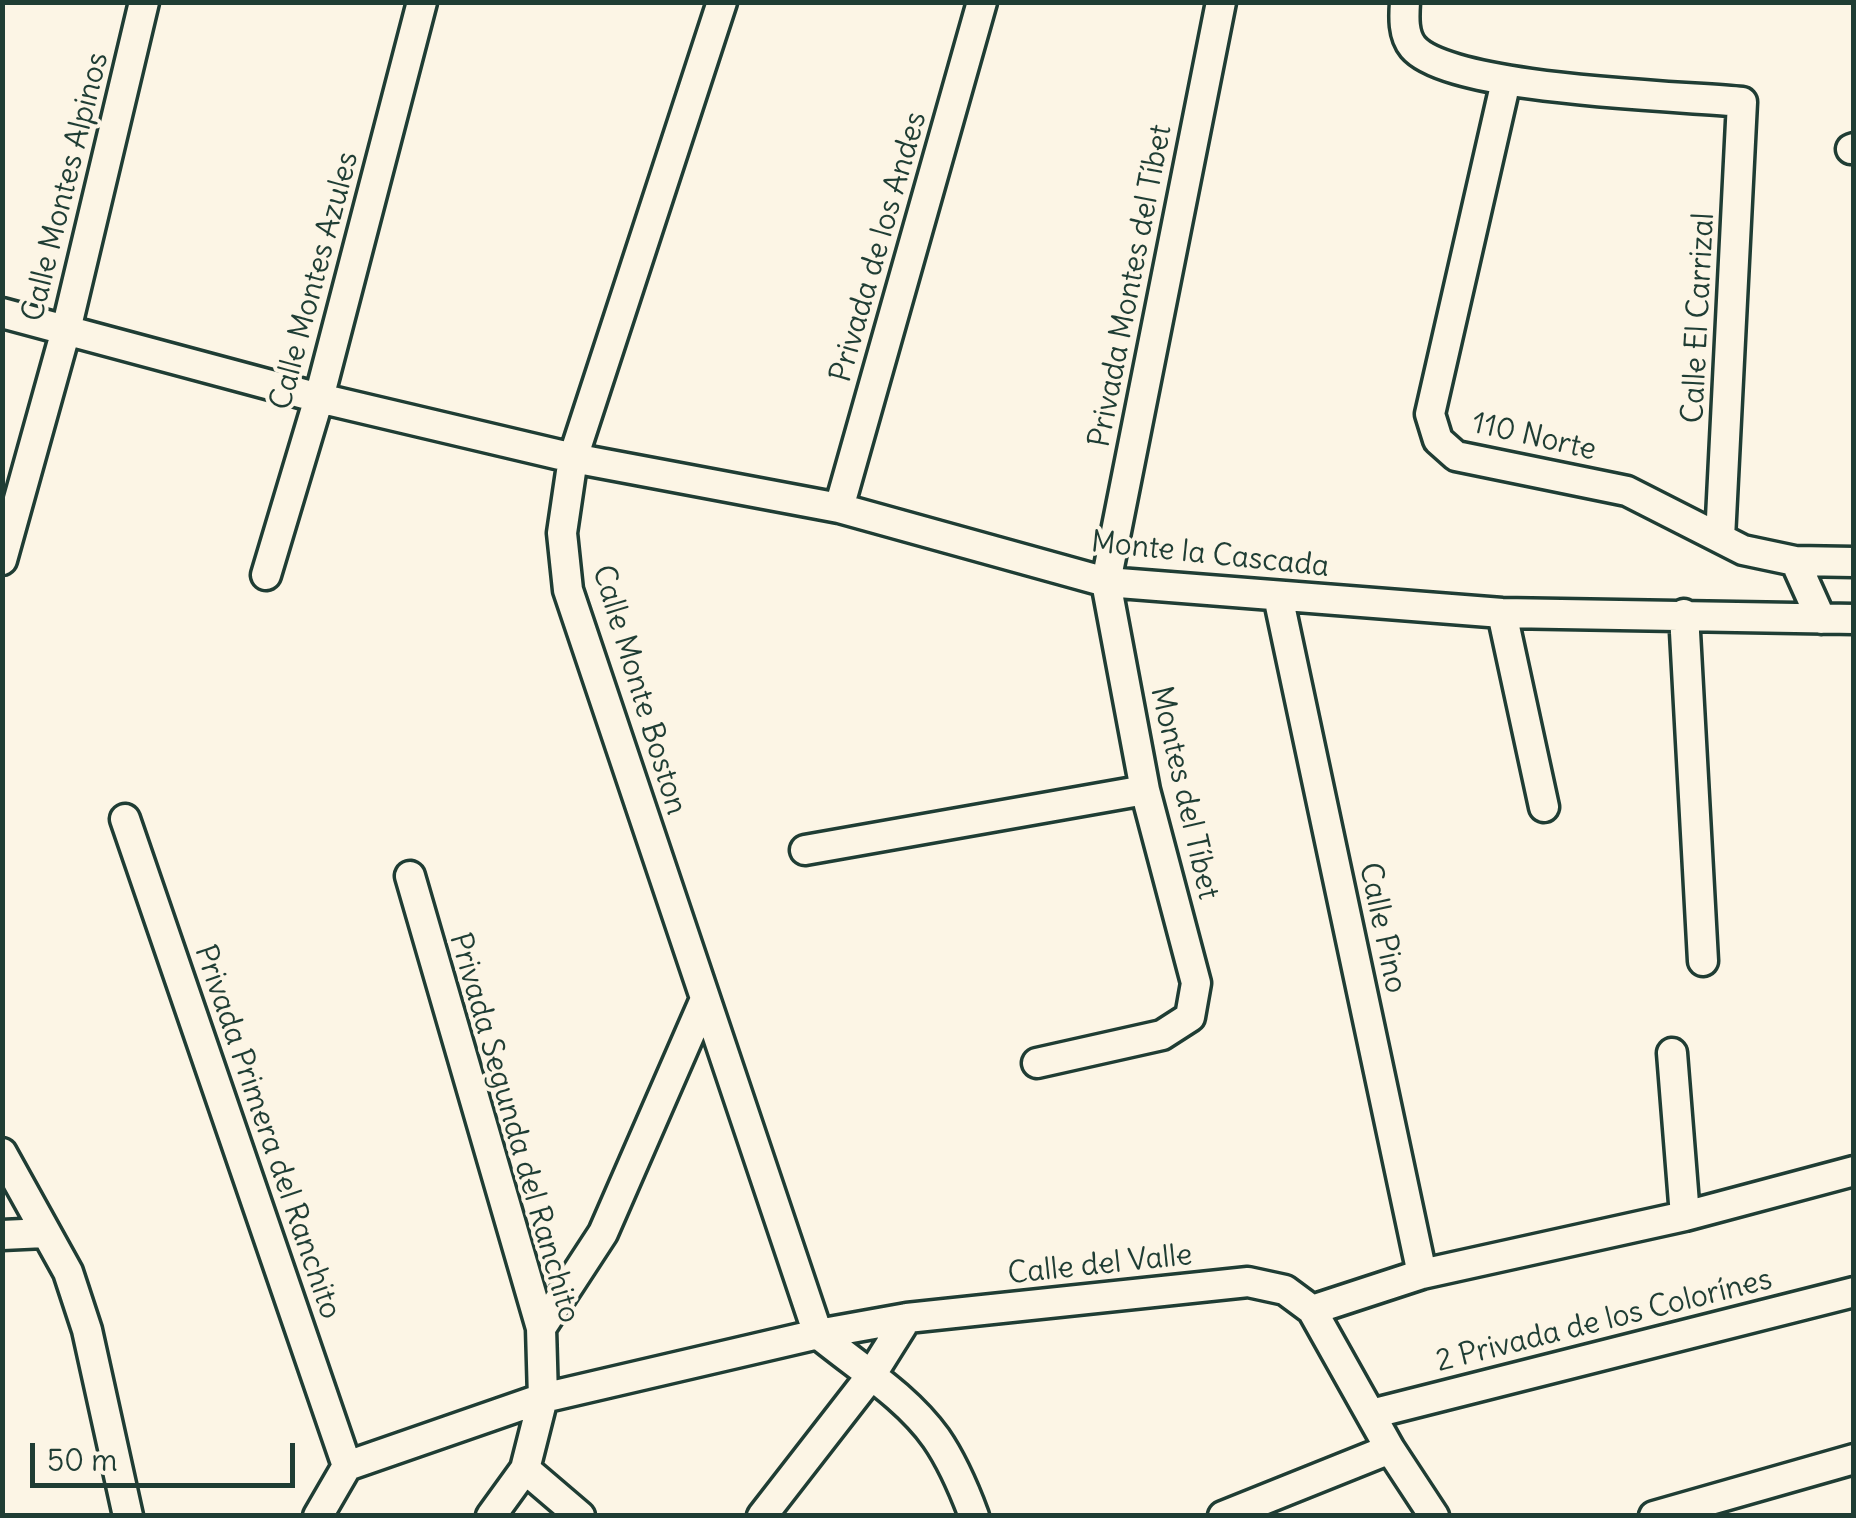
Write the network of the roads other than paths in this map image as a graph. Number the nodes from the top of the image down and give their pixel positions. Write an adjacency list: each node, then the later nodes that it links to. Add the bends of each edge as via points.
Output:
1 (144, 2): 9 (street, Calle Montes Alpinos)
2 (422, 2): 10 (street, Calle Montes Azules)
3 (722, 2): 11 (street, Calle Monte Boston)
4 (982, 2): 12 (street, Privada de los Andes)
5 (1221, 2): 18 (street, Privada Montes del Tíbet)
6 (1404, 2): 7 (street, via 1412,45 1431,61)
7 (1506, 81): 13 (street, 110 Norte, via 1430,414 1438,440 1456,456 1627,491); 13 (street, Calle El Carrizal, via 1742,102)
8 (2, 313): 9 (street, Monte la Cascada)
9 (66, 330): 10 (street, Monte la Cascada); 14 (street, Calle Montes Alpinos)
10 (319, 398): 11 (street, Monte la Cascada); 17 (street, Calle Montes Azules)
11 (573, 458): 12 (street, Monte la Cascada); 30 (street, Calle Monte Boston, via 562,533 568,590)
12 (839, 508): 18 (street, Monte la Cascada)
13 (1720, 538): 15 (street, 110 Norte)
14 (2, 560)
15 (1794, 561): 16 (street, 110 Norte); 22 (street)
16 (1854, 562)
17 (266, 576)
18 (1106, 582): 19 (street, Monte la Cascada); 24 (street, Montes del Tíbet)
19 (1278, 596): 20 (street, Monte la Cascada); 38 (street, Calle Pino)
20 (1502, 613): 21 (street, Monte la Cascada); 25 (street)
21 (1684, 614): 22 (street, Monte la Cascada); 29 (street)
22 (1821, 618): 23 (street, Monte la Cascada)
23 (1854, 619)
24 (1145, 790): 27 (street); 32 (street, Montes del Tíbet, via 1196,983 1190,1017 1162,1035)
25 (1544, 807)
26 (125, 819): 49 (street, Privada Primera del Ranchito)
27 (805, 850)
28 (410, 876): 42 (street, Privada Segunda del Ranchito)
29 (1703, 961)
30 (705, 1000): 42 (street, via 603,1233); 43 (street, Calle Monte Boston)
31 (1672, 1052): 35 (street)
32 (1037, 1064)
33 (2, 1153): 36 (street)
34 (1854, 1171): 35 (street)
35 (1686, 1216): 38 (street)
36 (45, 1233): 37 (street); 51 (street, via 68,1272 88,1330)
37 (2, 1236)
38 (1422, 1274): 40 (street)
39 (1854, 1292): 46 (street, 2 Privada de los Colorínes)
40 (1312, 1310): 41 (street, Calle del Valle, via 1285,1290 1248,1282); 46 (street)
41 (907, 1318): 43 (street, Calle del Valle); 44 (street)
42 (541, 1328): 45 (street, Privada Segunda del Ranchito)
43 (818, 1334): 44 (street); 45 (street, Calle del Valle)
44 (870, 1376): 55 (street); 56 (street, via 936,1438)
45 (543, 1398): 49 (street, Calle del Valle); 50 (street, Privada Segunda del Ranchito)
46 (1370, 1414): 47 (street)
47 (1390, 1449): 57 (street); 58 (street)
48 (1854, 1459): 59 (street)
49 (347, 1466): 52 (street)
50 (525, 1469): 53 (street); 54 (street)
51 (128, 1516)
52 (318, 1516)
53 (492, 1516)
54 (580, 1516)
55 (762, 1516)
56 (974, 1516)
57 (1223, 1516)
58 (1434, 1516)
59 (1654, 1516)

